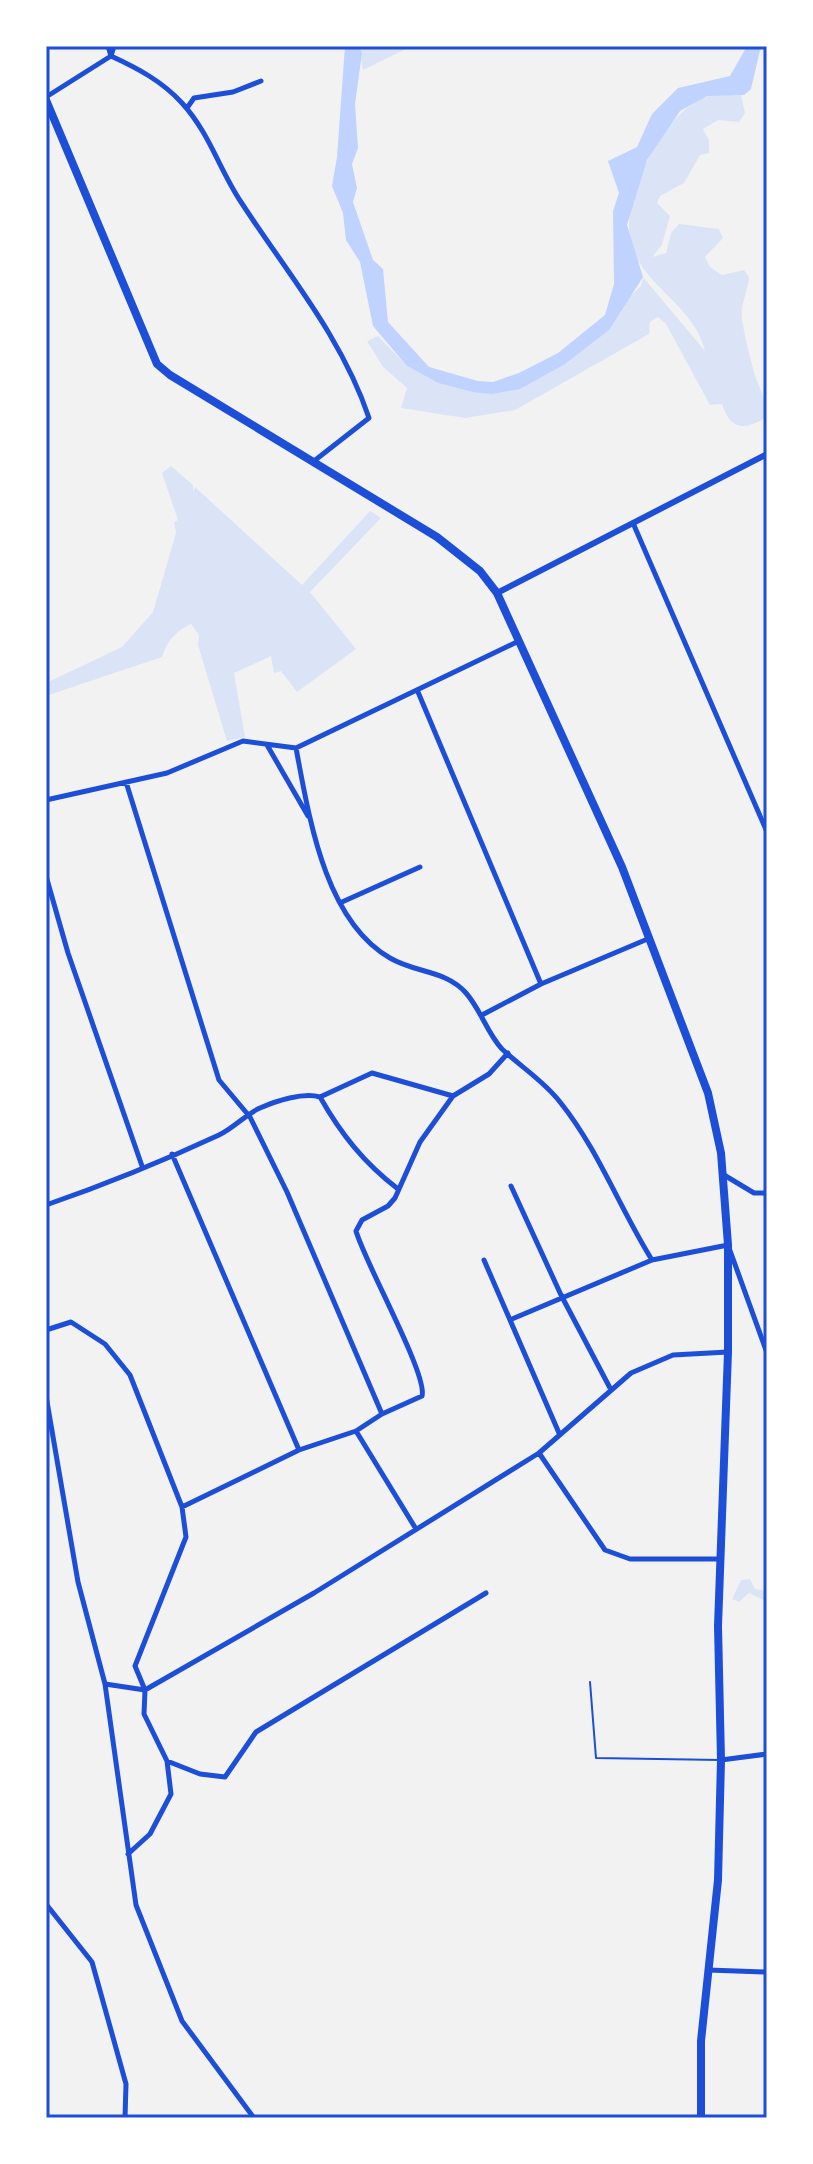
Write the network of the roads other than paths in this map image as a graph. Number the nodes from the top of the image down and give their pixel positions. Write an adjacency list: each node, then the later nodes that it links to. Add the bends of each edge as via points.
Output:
1 (111, 46): 2 (street)
2 (111, 56): 4 (street); 5 (street, via 164,85)
3 (261, 81): 5 (street, via 194,98)
4 (46, 98): 7 (main road, via 157,364)
5 (187, 108): 7 (street, via 214,147 239,199 322,319 366,407 369,418)
6 (767, 454): 8 (street)
7 (313, 462): 9 (main road, via 437,537 480,571)
8 (633, 523): 9 (street); 17 (street)
9 (497, 593): 10 (main road)
10 (522, 640): 11 (street); 21 (main road)
11 (418, 692): 13 (street); 22 (street)
12 (266, 744): 13 (street); 14 (street, via 243,741 167,773); 16 (street)
13 (296, 748): 16 (street)
14 (126, 782): 15 (street); 27 (street, via 219,1080)
15 (46, 800)
16 (310, 820): 20 (street)
17 (767, 832)
18 (420, 867): 20 (street)
19 (46, 876): 29 (street)
20 (342, 902): 23 (street, via 362,937 391,959 451,979)
21 (650, 938): 22 (street); 30 (main road, via 708,1093)
22 (541, 984): 23 (street)
23 (482, 1015): 24 (street)
24 (508, 1053): 25 (street, via 489,1074); 37 (street, via 559,1100)
25 (453, 1096): 26 (street, via 372,1073); 32 (street, via 420,1142)
26 (320, 1097): 27 (street, via 311,1094 256,1109); 32 (street, via 340,1132)
27 (250, 1117): 28 (street); 45 (street)
28 (172, 1154): 29 (street); 48 (street)
29 (142, 1166): 34 (street)
30 (724, 1175): 33 (street, via 754,1193); 35 (main road)
31 (511, 1186): 38 (street)
32 (398, 1189): 45 (street, via 388,1206 362,1220 356,1231 424,1390 414,1401)
33 (767, 1193)
34 (46, 1205)
35 (728, 1245): 37 (street); 41 (main road); 42 (street)
36 (484, 1260): 39 (street)
37 (652, 1260): 38 (street)
38 (561, 1295): 39 (street); 43 (street)
39 (512, 1319): 47 (street)
40 (46, 1330): 50 (street, via 71,1322 105,1344 130,1375)
41 (728, 1352): 43 (street, via 673,1355); 52 (main road)
42 (767, 1353)
43 (610, 1388): 47 (street, via 589,1413)
44 (46, 1396): 55 (street, via 78,1582)
45 (382, 1414): 46 (street)
46 (356, 1431): 48 (street); 51 (street)
47 (559, 1433): 49 (street)
48 (299, 1450): 50 (street)
49 (539, 1453): 51 (street); 52 (street, via 605,1550 630,1559)
50 (182, 1507): 56 (street, via 186,1537 135,1666)
51 (416, 1529): 56 (street)
52 (720, 1559): 58 (main road)
53 (486, 1593): 59 (street, via 256,1732 225,1777)
54 (590, 1682): 58 (lane, via 596,1758)
55 (105, 1684): 56 (street); 60 (street)
56 (145, 1690): 59 (street, via 144,1714)
57 (767, 1754): 58 (street)
58 (721, 1760): 62 (main road, via 718,1880)
59 (167, 1761): 60 (street, via 171,1794 150,1834)
60 (127, 1855): 65 (street, via 136,1905 182,2021)
61 (46, 1904): 64 (street, via 92,1962 126,2084)
62 (708, 1970): 63 (street); 66 (main road)
63 (767, 1972)
64 (125, 2118)
65 (254, 2118)
66 (701, 2118)

